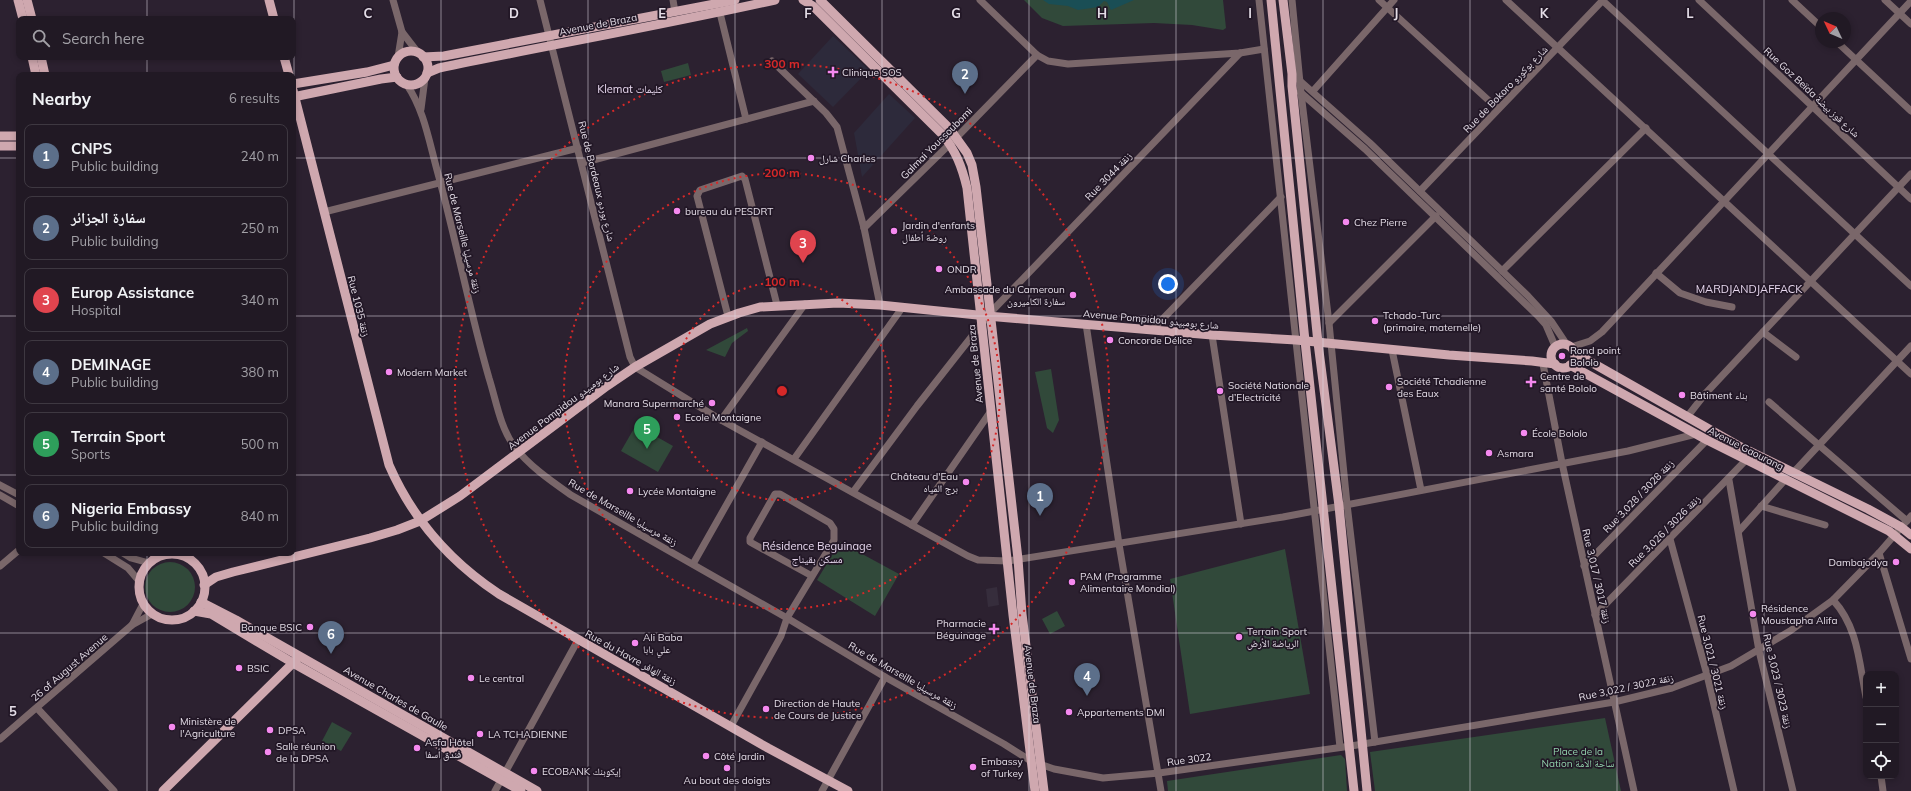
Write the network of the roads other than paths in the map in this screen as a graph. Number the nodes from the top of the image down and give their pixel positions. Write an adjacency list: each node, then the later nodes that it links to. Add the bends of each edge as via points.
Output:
1 (18, 0): 28 (main road)
2 (27, 0): 29 (main road)
3 (269, 0): 30 (main road)
4 (394, 0): 33 (street)
5 (540, 0): 34 (street, Rue de Bordeaux شارع بوردو)
6 (673, 0): 25 (street)
7 (734, 0): 25 (main road, Avenue de Braza)
8 (775, 0): 26 (main road, Avenue de Braza)
9 (803, 0): 72 (main road, Avenue de Braza, via 813,6)
10 (820, 0): 71 (main road, Avenue de Braza)
11 (980, 0): 40 (street)
12 (1259, 0): 38 (street)
13 (1271, 0): 105 (main road)
14 (1283, 0): 51 (main road)
15 (1292, 0): 54 (street)
16 (1379, 0): 24 (street)
17 (1394, 0): 24 (street)
18 (1506, 0): 36 (street)
19 (1602, 0): 36 (street, Rue de Bokoro شارع بوكورو); 76 (street)
20 (1698, 0): 63 (street, Rue Goz Beïda شارع قوز بيضة)
21 (1792, 0): 31 (street)
22 (1885, 0): 27 (street)
23 (1911, 1): 27 (street)
24 (1387, 8): 58 (street); 65 (street)
25 (675, 12): 34 (main road, Avenue de Braza)
26 (720, 13): 35 (main road, Avenue de Braza); 67 (street)
27 (1899, 14): 32 (street); 45 (street)
28 (21, 16)
29 (31, 16)
30 (273, 16)
31 (1815, 21)
32 (1911, 24)
33 (402, 32): 41 (street); 46 (street)
34 (550, 35): 35 (street, Rue de Bordeaux شارع بوردو); 41 (main road, Avenue de Braza, via 444,56)
35 (552, 44): 52 (main road, Avenue de Braza, via 438,68); 75 (street, Rue de Bordeaux شارع بوردو)
36 (1559, 48): 65 (street, Rue de Bokoro شارع بوكورو); 68 (street)
37 (1844, 48): 45 (street)
38 (1264, 49): 39 (street); 82 (street)
39 (1240, 53): 40 (street, via 1068,64 1048,61); 99 (street, Rue 3044 زنقة)
40 (1037, 54): 71 (street, Galmai Youssoubomi)
41 (421, 55): 46 (main road, via 408,52); 52 (main road, via 428,67)
42 (33, 60): 48 (main road)
43 (42, 60): 49 (main road)
44 (285, 60): 50 (main road)
45 (1857, 60): 63 (street); 66 (street)
46 (396, 61): 53 (main road); 55 (main road, via 367,72)
47 (772, 61): 61 (street)
48 (35, 72)
49 (45, 72)
50 (288, 72)
51 (1292, 74): 54 (street); 57 (main road)
52 (426, 75): 56 (main road, via 417,84); 64 (street, Rue de Marseille زنقة مرسيليا)
53 (397, 78): 56 (main road); 60 (main road)
54 (1300, 81): 58 (street); 59 (street)
55 (296, 84)
56 (408, 85): 64 (street, Rue de Marseille زنقة مرسيليا)
57 (1292, 86): 59 (street); 106 (main road)
58 (1313, 91): 81 (street)
59 (1301, 93): 86 (street, via 1365,148); 100 (street)
60 (296, 94)
61 (814, 101): 67 (street); 87 (street, via 837,127)
62 (296, 102): 85 (main road, Rue 1035 زنقة)
63 (1813, 106): 76 (street); 80 (street, Rue Goz Beïda شارع قوز بيضة)
64 (421, 109): 79 (street, Rue de Marseille زنقة مرسيليا)
65 (1498, 110): 81 (street, Rue de Bokoro شارع بوكورو)
66 (1911, 111)
67 (746, 119): 77 (street)
68 (1646, 128): 84 (street); 89 (street)
69 (0, 136): 70 (main road)
70 (16, 136)
71 (957, 137): 72 (street, Galmai Youssoubomi); 99 (main road, Avenue de Braza, via 972,165 976,187)
72 (950, 144): 87 (street, Galmai Youssoubomi); 99 (main road, Avenue de Braza, via 959,158 967,188)
73 (0, 146): 74 (main road)
74 (16, 146)
75 (578, 148): 77 (street, Rue de Bordeaux شارع بوردو); 79 (street)
76 (1768, 154): 84 (street); 88 (street)
77 (582, 162): 118 (street, Rue de Bordeaux شارع بوردو, via 630,357)
78 (1911, 174): 80 (street)
79 (440, 182): 85 (street); 128 (street, Rue de Marseille زنقة مرسيليا, via 501,417 508,435)
80 (1898, 187): 83 (street, Rue Goz Beïda شارع قوز بيضة); 88 (street)
81 (1420, 191): 89 (street)
82 (1281, 197): 102 (street); 105 (street)
83 (1911, 199)
84 (1725, 200): 90 (street); 91 (street)
85 (324, 212): 145 (main road, Rue 1035 زنقة, via 389,465 406,500)
86 (1436, 216): 100 (street); 111 (street, via 1546,325)
87 (864, 228): 95 (street)
88 (1855, 233): 91 (street); 92 (street)
89 (1502, 271): 109 (street, via 1543,312)
90 (1656, 274): 96 (street, via 1680,293 1706,302); 109 (street, via 1602,332 1590,342)
91 (1811, 280): 103 (street); 114 (street)
92 (1911, 286)
93 (805, 304): 94 (main road, Avenue Pompidou شارع بومبيدو); 95 (main road, Avenue Pompidou شارع بومبيدو); 123 (street)
94 (777, 305): 98 (main road, Avenue Pompidou شارع بومبيدو); 98 (street, via 745,179 742,176 700,190 697,196)
95 (880, 305): 97 (main road, Avenue Pompidou شارع بومبيدو)
96 (1732, 306)
97 (902, 308): 99 (main road, Avenue Pompidou شارع بومبيدو); 129 (street)
98 (728, 316): 118 (main road, Avenue Pompidou شارع بومبيدو)
99 (986, 317): 101 (main road, Avenue Pompidou شارع بومبيدو); 121 (main road, Avenue de Braza); 137 (street, Rue 3044 زنقة); 163 (main road, Avenue de Braza)
100 (1329, 323): 107 (street)
101 (1086, 324): 102 (main road, Avenue Pompidou شارع بومبيدو); 154 (street)
102 (1152, 330): 104 (main road, Avenue Pompidou شارع بومبيدو)
103 (1763, 332): 112 (street); 122 (street)
104 (1212, 335): 105 (main road, Avenue Pompidou شارع بومبيدو); 147 (street)
105 (1300, 341): 106 (main road, Avenue Pompidou شارع بومبيدو); 143 (main road); 144 (street)
106 (1318, 343): 107 (main road, Avenue Pompidou شارع بومبيدو); 141 (main road)
107 (1331, 344): 110 (main road, Avenue Pompidou شارع بومبيدو); 141 (street)
108 (1911, 346): 114 (street)
109 (1571, 347): 111 (main road, via 1559,344); 117 (main road, via 1574,358); 122 (main road, Avenue Gaourang, via 1589,361)
110 (1392, 350): 113 (main road, Avenue Pompidou شارع بومبيدو); 136 (street)
111 (1553, 350): 113 (main road); 116 (main road, via 1551,358)
112 (1796, 357)
113 (1532, 361): 115 (main road, Avenue Pompidou شارع بومبيدو)
114 (1897, 361): 119 (street); 127 (street)
115 (1543, 364): 116 (main road, Avenue Pompidou شارع بومبيدو); 131 (street, Rue 3,017 / زنقة 3017)
116 (1555, 364): 117 (main road, via 1562,368)
117 (1570, 365): 124 (main road, Avenue Gaourang)
118 (635, 367): 123 (street); 128 (main road, Avenue Pompidou شارع بومبيدو)
119 (1911, 374)
120 (1769, 402): 127 (street)
121 (991, 411): 148 (street); 164 (main road, Avenue de Braza)
122 (1687, 417): 132 (main road, Avenue Gaourang)
123 (721, 420): 126 (street)
124 (1696, 434): 125 (main road, Avenue Gaourang); 131 (street, via 1628,451)
125 (1707, 440): 130 (main road, Avenue Gaourang); 167 (street, Rue 3,028 / زنقة 3028)
126 (762, 442): 129 (street); 165 (street)
127 (1818, 445): 132 (street); 146 (street)
128 (520, 452): 145 (main road, Avenue Pompidou شارع بومبيدو, via 460,496); 165 (street, Rue de Marseille زنقة مرسيليا, via 544,476 571,495)
129 (794, 459): 137 (street)
130 (1746, 460): 133 (street, Rue 3,026 / زنقة 3026); 134 (main road, Avenue Gaourang)
131 (1562, 463): 136 (street); 167 (street, Rue 3,017 / زنقة 3017)
132 (1793, 473): 146 (main road, Avenue Gaourang)
133 (1729, 480): 150 (street, Rue 3,023 / زنقة 3023); 153 (street, Rue 3,026 / زنقة 3026)
134 (1785, 480): 142 (street); 151 (main road, Avenue Gaourang)
135 (0, 485): 138 (street)
136 (1421, 490): 141 (street)
137 (853, 492): 148 (street)
138 (16, 493)
139 (0, 495): 140 (street)
140 (16, 504)
141 (1343, 505): 143 (street); 193 (street); 194 (main road)
142 (1761, 506): 149 (street); 150 (street)
143 (1323, 509): 144 (street); 195 (main road)
144 (1313, 511): 147 (street); 196 (street)
145 (420, 521): 170 (main road, Avenue Pompidou شارع بومبيدو, via 370,538); 181 (main road, Rue du Havre زنقة الهافر, via 455,560 484,584)
146 (1906, 521): 151 (street, Rue 3,022 / زنقة 3022); 152 (main road, Avenue Gaourang)
147 (1241, 524): 154 (street)
148 (912, 525): 164 (street, via 978,560)
149 (1825, 525)
150 (1739, 531): 182 (street, Rue 3,023 / زنقة 3023)
151 (1894, 535): 155 (main road, Avenue Gaourang); 157 (street, Rue 3,022 / زنقة 3022)
152 (1911, 535)
153 (1670, 539): 178 (street, Rue 3,026 / زنقة 3026); 186 (street, Rue 3,021 / زنقة 3021)
154 (1119, 544): 163 (street); 199 (street)
155 (1911, 549)
156 (16, 553): 166 (street)
157 (1880, 553): 173 (street, Rue 3,022 / زنقة 3022); 184 (street)
158 (109, 556): 171 (street, via 128,568)
159 (128, 556): 162 (street)
160 (162, 556): 162 (main road)
161 (181, 556): 168 (main road, via 187,558)
162 (152, 559): 171 (main road)
163 (1018, 559): 164 (street); 198 (main road, Avenue de Braza, via 1022,614)
164 (1008, 561): 197 (main road, Avenue de Braza)
165 (693, 564): 179 (street, Rue de Marseille زنقة مرسيليا)
166 (0, 566)
167 (1584, 566): 178 (street, Rue 3,017 / زنقة 3017)
168 (200, 571): 170 (main road); 172 (main road)
169 (812, 576): 169 (street, via 750,542 775,494 780,494 830,523 834,529 834,540); 179 (street)
170 (216, 577): 172 (main road, Avenue Pompidou شارع بومبيدو)
171 (139, 581): 175 (main road)
172 (204, 585): 174 (main road)
173 (1832, 600): 182 (street, Rue 3,022 / زنقة 3022); 188 (street, via 1847,618 1853,631)
174 (201, 602): 176 (main road); 183 (main road, Avenue Charles de Gaulle)
175 (143, 604): 177 (main road); 180 (street, 26 of August Avenue)
176 (194, 611): 177 (main road, via 174,620); 185 (main road, Avenue Charles de Gaulle, via 211,614)
177 (152, 614): 180 (street, 26 of August Avenue)
178 (1595, 615): 189 (street, Rue 3,017 / زنقة 3017)
179 (787, 618): 187 (street, Rue de Marseille زنقة مرسيليا); 191 (street, via 781,636)
180 (132, 625): 190 (street, 26 of August Avenue)
181 (578, 640): 191 (main road, Rue du Havre زنقة الهافر); 200 (street)
182 (1759, 651): 186 (street, Rue 3,022 / زنقة 3022); 217 (street, Rue 3,023 / زنقة 3023)
183 (300, 656): 185 (main road); 200 (main road, Avenue Charles de Gaulle)
184 (1911, 659)
185 (293, 663): 200 (main road, Avenue Charles de Gaulle); 204 (main road)
186 (1707, 675): 189 (street, Rue 3,022 / زنقة 3022, via 1672,688); 216 (street, Rue 3,021 / زنقة 3021)
187 (885, 677): 197 (street, Rue de Marseille زنقة مرسيليا); 202 (street)
188 (1863, 682)
189 (1614, 702): 193 (street, Rue 3,022 / زنقة 3022); 215 (street, Rue 3,017 / زنقة 3017)
190 (37, 708): 192 (street, 26 of August Avenue); 203 (street)
191 (731, 726): 202 (main road, Rue du Havre زنقة الهافر)
192 (0, 739)
193 (1374, 742): 194 (street, Rue 3,022 / زنقة 3022)
194 (1364, 743): 195 (street, Rue 3,022 / زنقة 3022); 214 (main road)
195 (1350, 746): 196 (street, Rue 3022); 213 (main road)
196 (1340, 747): 199 (street, Rue 3022)
197 (1031, 761): 198 (street, Rue 3022); 210 (main road, Avenue de Braza)
198 (1041, 765): 199 (street, Rue 3022, via 1103,778); 211 (main road, Avenue de Braza)
199 (1159, 773): 212 (street)
200 (503, 776): 205 (street); 206 (main road, Avenue Charles de Gaulle); 207 (main road, Avenue Charles de Gaulle)
201 (1881, 779): 218 (street)
202 (828, 780): 208 (street); 209 (main road, Rue du Havre زنقة الهافر)
203 (114, 791)
204 (163, 791)
205 (494, 791)
206 (521, 791)
207 (537, 791)
208 (822, 791)
209 (848, 791)
210 (1035, 791)
211 (1044, 791)
212 (1161, 791)
213 (1354, 791)
214 (1367, 791)
215 (1634, 791)
216 (1734, 791)
217 (1793, 791)
218 (1883, 791)

